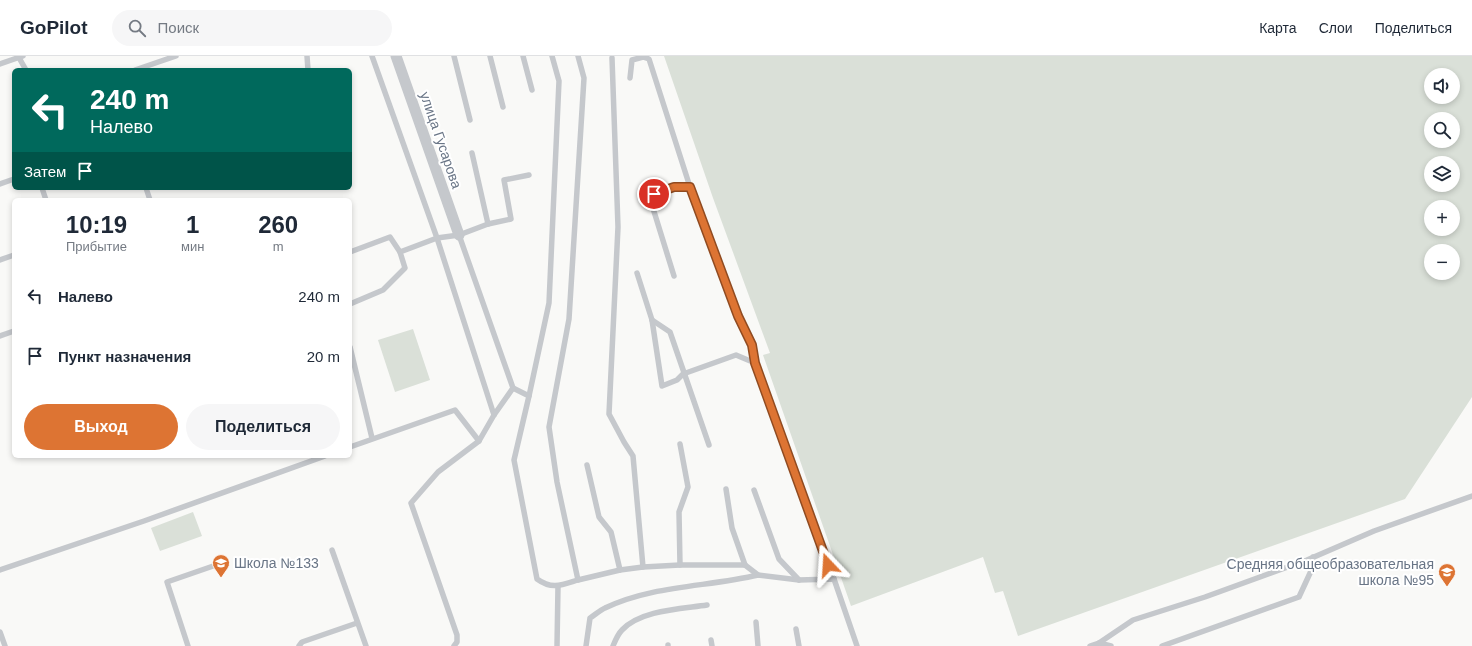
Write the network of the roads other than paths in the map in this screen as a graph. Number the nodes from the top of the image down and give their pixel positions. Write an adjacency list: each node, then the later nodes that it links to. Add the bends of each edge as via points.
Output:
1 (176, 56): 14 (lane)
2 (308, 56): 15 (lane)
3 (372, 56): 27 (lane)
4 (396, 56): 26 (street, улица Гусарова)
5 (454, 56): 19 (lane)
6 (490, 56): 18 (lane)
7 (523, 56): 17 (lane)
8 (552, 56): 42 (lane, via 559,81 549,302)
9 (578, 56): 64 (lane, via 584,78 569,319 549,427 556,482)
10 (19, 57): 12 (lane); 13 (lane)
11 (612, 58): 59 (lane, via 618,227 609,414 634,456)
12 (0, 64)
13 (25, 68)
14 (141, 68)
15 (308, 68)
16 (630, 78): 24 (lane, via 632,60 643,57 649,59)
17 (532, 90)
18 (503, 107)
19 (470, 120)
20 (472, 153): 25 (lane)
21 (529, 175): 25 (lane, via 504,180 511,219)
22 (12, 181): 23 (lane)
23 (0, 184)
24 (690, 187): 33 (lane, via 674,187 654,194 652,205); 38 (lane, via 738,316 752,345)
25 (488, 224): 26 (lane)
26 (459, 235): 27 (lane); 41 (lane)
27 (437, 238): 29 (lane); 43 (lane)
28 (352, 251): 29 (lane, via 390,237)
29 (400, 252): 34 (lane, via 405,268 383,290)
30 (12, 256): 31 (lane)
31 (0, 260)
32 (637, 273): 35 (lane)
33 (674, 276)
34 (352, 303)
35 (652, 320): 40 (lane, via 670,332); 40 (lane, via 662,386 677,380)
36 (12, 332): 37 (lane)
37 (0, 336)
38 (755, 363): 40 (lane, via 736,355); 63 (lane)
39 (352, 368): 44 (lane)
40 (683, 374): 47 (lane)
41 (513, 388): 42 (lane); 43 (lane)
42 (529, 396): 66 (lane, via 514,460 537,579 545,585)
43 (494, 415): 45 (lane)
44 (372, 438): 45 (lane, via 454,410); 48 (lane)
45 (479, 441): 77 (lane, via 438,472 411,503 457,635)
46 (680, 444): 57 (lane, via 688,486 679,512)
47 (709, 445)
48 (352, 446)
49 (320, 458): 60 (lane, via 144,522)
50 (587, 465): 61 (lane, via 599,517 611,532)
51 (726, 489): 58 (lane, via 732,528)
52 (754, 490): 65 (lane, via 779,559)
53 (1472, 496): 55 (lane, via 1374,531)
54 (332, 550): 69 (lane)
55 (1313, 557): 72 (lane, via 1205,597 1133,620); 86 (lane, via 1312,570 1299,597)
56 (219, 564): 74 (lane, via 167,582)
57 (680, 565): 58 (lane); 59 (lane)
58 (745, 565): 62 (lane)
59 (643, 567): 61 (lane)
60 (0, 570)
61 (620, 570): 64 (lane)
62 (758, 575): 65 (lane); 79 (lane, via 686,586 631,598 604,608 590,618)
63 (834, 579): 65 (lane); 83 (lane)
64 (578, 580): 66 (lane)
65 (799, 580)
66 (558, 586): 78 (lane)
67 (707, 605): 80 (lane, via 638,618 622,630)
68 (756, 622): 81 (lane)
69 (357, 623): 75 (lane, via 302,642); 76 (lane)
70 (796, 629): 82 (lane)
71 (0, 632): 73 (lane)
72 (1099, 644): 84 (lane); 85 (lane)
73 (5, 646)
74 (188, 646)
75 (299, 646)
76 (366, 646)
77 (454, 646)
78 (557, 646)
79 (586, 646)
80 (613, 646)
81 (758, 646)
82 (799, 646)
83 (857, 646)
84 (1090, 646)
85 (1111, 646)
86 (1162, 646)

